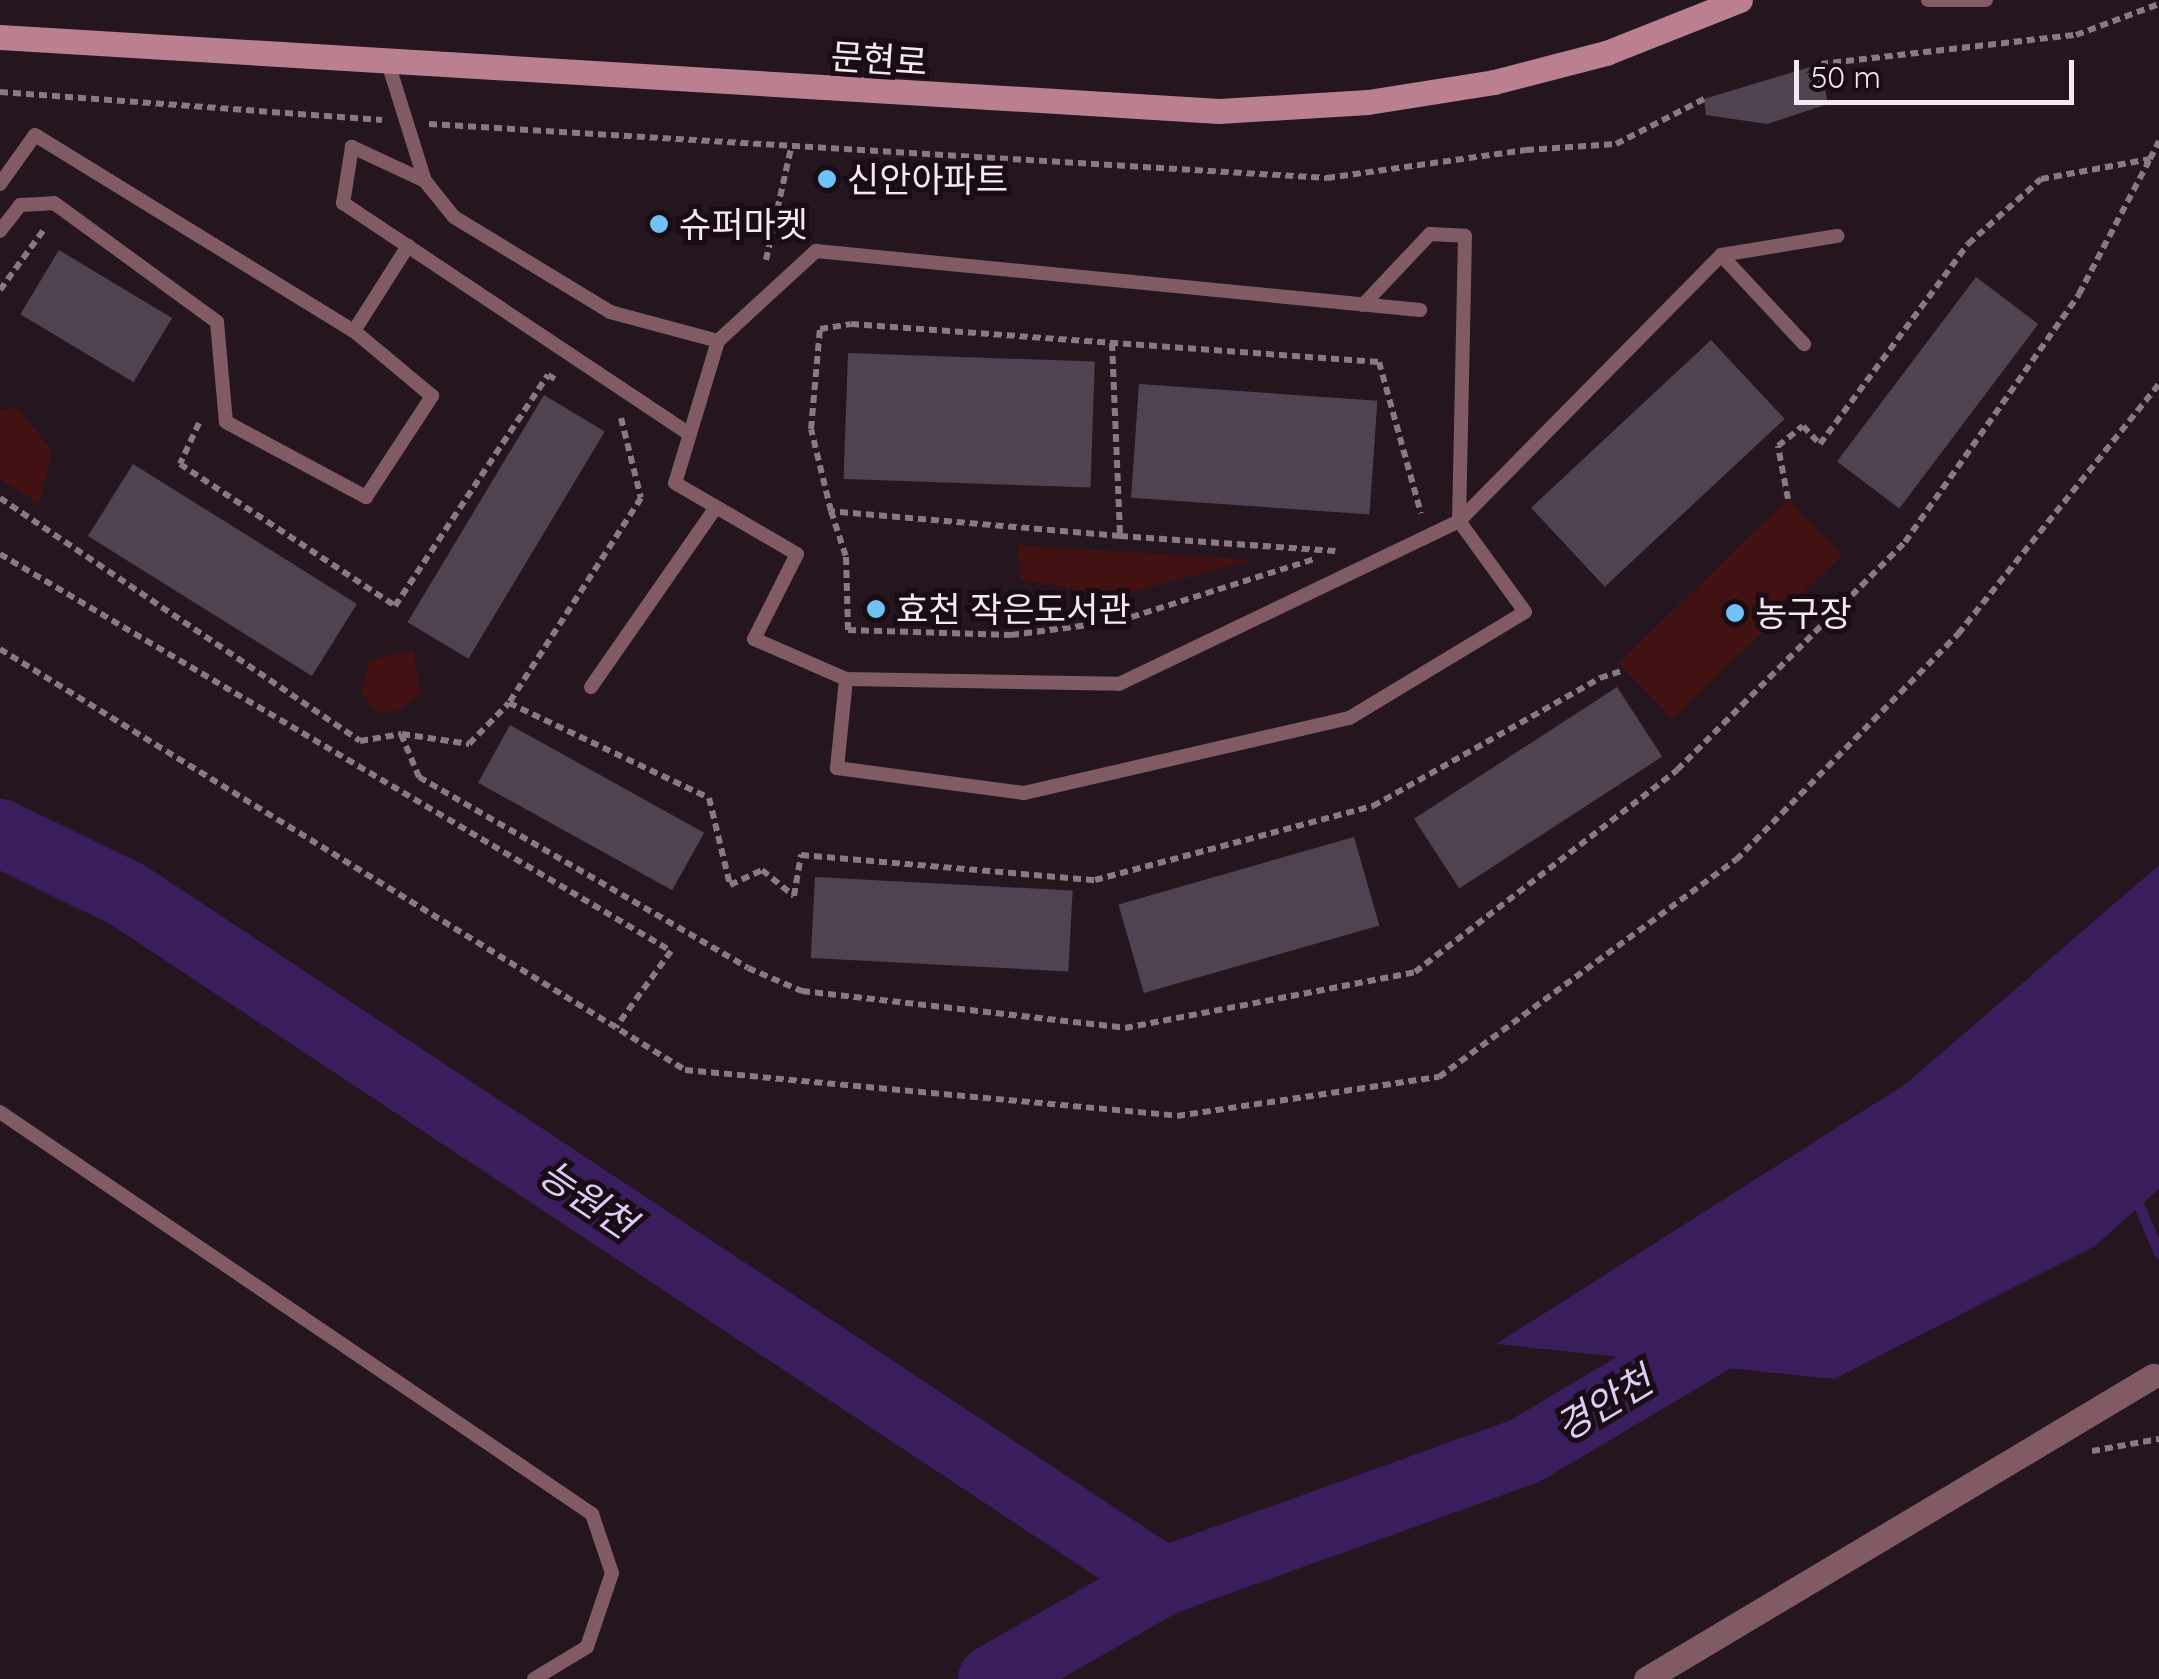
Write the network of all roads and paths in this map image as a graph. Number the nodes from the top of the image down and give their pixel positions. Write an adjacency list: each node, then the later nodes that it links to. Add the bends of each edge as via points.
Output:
1 (1740, 0): 6 (street, 문현로, via 1606,53 1494,82 1368,102 1220,111)
2 (1928, 0): 3 (lane)
3 (1986, 0)
4 (2159, 4): 7 (path, via 2076,35)
5 (0, 37): 6 (street, 문현로)
6 (388, 63): 14 (lane)
7 (1820, 64)
8 (0, 92): 10 (path)
9 (1704, 99): 13 (path, via 1616,144 1327,178)
10 (391, 121)
11 (411, 122): 13 (path)
12 (2159, 142): 30 (path, via 2150,159 2041,179 1968,244 1820,444 1803,426 1778,446)
13 (791, 148): 20 (path)
14 (425, 180): 18 (lane, via 352,146 343,203); 24 (lane, via 454,217 610,312)
15 (0, 184): 23 (lane, via 34,134)
16 (0, 230): 23 (lane, via 20,205 54,203 217,322 226,422 366,497 432,396)
17 (1836, 236): 19 (lane)
18 (408, 246): 23 (lane); 28 (lane)
19 (1721, 255): 26 (lane); 34 (lane)
20 (765, 266)
21 (1364, 305): 22 (lane); 24 (lane, via 816,251); 34 (lane, via 1430,234 1465,236)
22 (1420, 310)
23 (354, 332)
24 (718, 342): 28 (lane)
25 (1112, 343): 32 (path, via 850,324 820,329 811,429); 33 (path, via 1379,362 1422,498); 35 (path)
26 (1804, 344)
27 (2159, 384): 45 (path, via 1958,634 1736,860 1439,1077 1177,1116 684,1070)
28 (686, 432): 31 (lane, via 675,483)
29 (0, 498): 37 (path)
30 (1788, 500)
31 (716, 507): 40 (lane, via 797,554 754,640); 41 (lane)
32 (831, 510): 35 (path); 35 (path, via 846,557 848,630 1011,635 1119,621 1340,551)
33 (1420, 518)
34 (1459, 520): 40 (lane, via 1119,684); 40 (lane, via 1525,612 1349,718 1024,793 838,768)
35 (1120, 536)
36 (0, 554): 45 (path, via 671,952)
37 (108, 568)
38 (0, 648): 45 (path)
39 (1625, 670): 44 (path, via 1373,806 1095,880 802,855 794,896 762,870 730,884)
40 (846, 679)
41 (591, 687)
42 (509, 703): 43 (path, via 470,744)
43 (401, 734)
44 (709, 798)
45 (616, 1027)
46 (0, 1112): 48 (lane, via 592,1514 612,1573 587,1646)
47 (2156, 1374): 49 (street)
48 (534, 1679)
49 (1646, 1679)

